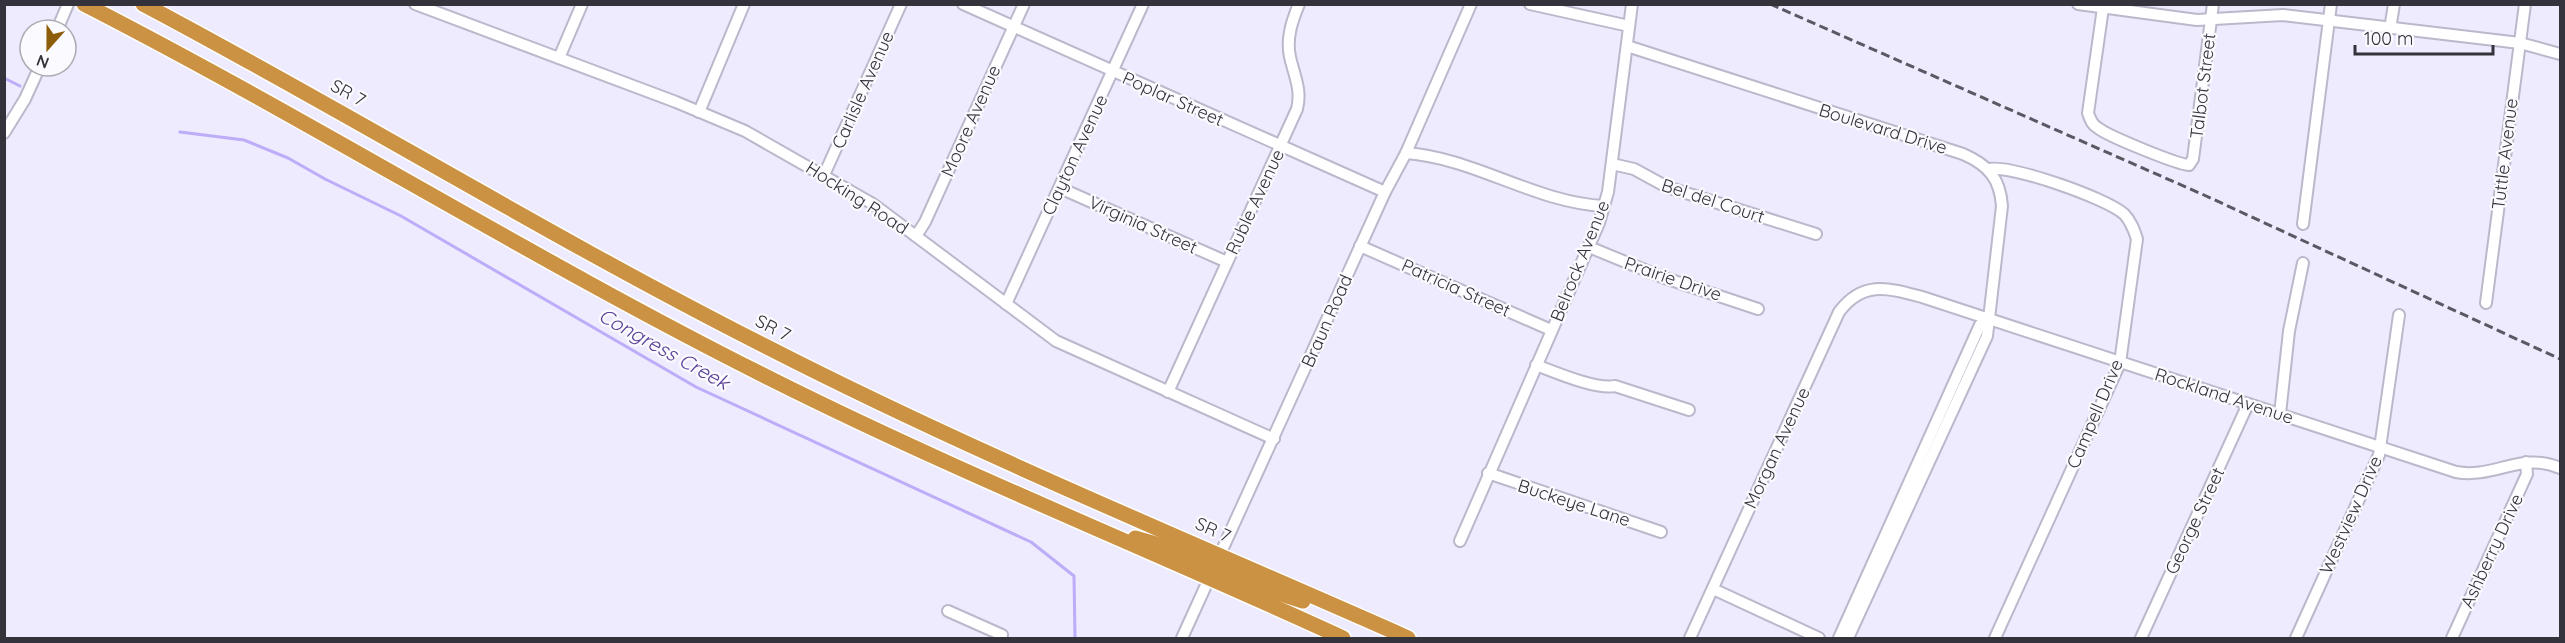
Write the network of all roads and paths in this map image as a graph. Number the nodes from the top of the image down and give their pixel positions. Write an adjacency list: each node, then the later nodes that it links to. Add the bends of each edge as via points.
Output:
1 (68, 4): 21 (street)
2 (84, 4): 70 (highway, SR 7 / SR 7, via 233,82 533,253 845,416 1060,513)
3 (143, 4): 70 (highway, SR 7 / SR 7, via 584,250 765,346)
4 (582, 4): 30 (street)
5 (744, 4): 33 (street)
6 (901, 4): 39 (street, Carlisle Avenue)
7 (963, 4): 25 (street, Poplar Street)
8 (1023, 4): 25 (street, Moore Avenue)
9 (1143, 4): 31 (street, Clayton Avenue)
10 (1299, 4): 35 (street, Ruble Avenue, via 1289,45 1298,84 1298,105)
11 (1471, 4): 36 (street, Braun Road)
12 (1530, 4): 24 (street)
13 (1632, 4): 24 (street)
14 (2078, 4): 20 (street)
15 (2213, 4): 22 (street, Talbot Street)
16 (2331, 4): 23 (street)
17 (2394, 4): 26 (street)
18 (2524, 4): 27 (street, Tuttle Avenue)
19 (416, 5): 30 (street, Hocking Road)
20 (2103, 8): 22 (street); 22 (street, Talbot Street, via 2088,113 2091,121 2102,131 2189,165 2193,159)
21 (62, 18)
22 (2211, 20): 23 (street, via 2263,15)
23 (2330, 20): 26 (street); 43 (street)
24 (1629, 26): 28 (street, Belrock Avenue)
25 (1013, 27): 31 (street, Poplar Street); 45 (street, Moore Avenue)
26 (2393, 28): 27 (street)
27 (2520, 43): 29 (street); 51 (street, Tuttle Avenue)
28 (1627, 46): 37 (street, Belrock Avenue); 38 (street, Boulevard Drive, via 1963,154)
29 (2560, 54)
30 (559, 58): 33 (street, Hocking Road)
31 (1113, 72): 35 (street, Poplar Street); 40 (street, Clayton Avenue)
32 (35, 78): 34 (street)
33 (699, 112): 39 (street, Hocking Road, via 745,131)
34 (4, 133)
35 (1281, 147): 41 (street, Poplar Street); 48 (street, Ruble Avenue)
36 (1406, 153): 41 (street, Braun Road); 42 (street, via 1445,159 1580,205)
37 (1612, 164): 42 (street, Belrock Avenue); 44 (street, Bel del Court, via 1635,169 1667,187)
38 (1989, 169): 55 (street, via 1999,185 2002,206); 57 (street, Campell Drive, via 1998,167 2067,188 2118,210 2131,222 2137,239)
39 (825, 175): 45 (street, Hocking Road)
40 (1060, 188): 48 (street, Virginia Street); 52 (street, Clayton Avenue)
41 (1384, 192): 46 (street, Braun Road)
42 (1604, 206): 47 (street, Belrock Avenue)
43 (2303, 224)
44 (1816, 234)
45 (916, 236): 52 (street, Hocking Road)
46 (1360, 246): 56 (street, Patricia Street); 63 (street, Braun Road)
47 (1589, 247): 53 (street, Prairie Drive, via 1662,278); 56 (street, Belrock Avenue)
48 (1227, 262): 59 (street, Ruble Avenue)
49 (2303, 263): 62 (street, via 2289,331)
50 (1890, 289): 55 (street, Rockland Avenue); 71 (street, Morgan Avenue, via 1867,290 1839,312)
51 (2486, 303)
52 (1006, 304): 59 (street, Hocking Road, via 1056,341)
53 (1758, 309)
54 (2399, 315): 64 (street, Westview Drive)
55 (1988, 321): 57 (street, Rockland Avenue); 79 (street, via 1980,325); 80 (street, via 1980,353)
56 (1551, 330): 58 (street, Belrock Avenue)
57 (2120, 363): 60 (street, Rockland Avenue); 81 (street, Campell Drive)
58 (1536, 365): 61 (street); 67 (street, Belrock Avenue)
59 (1168, 392): 63 (street, Hocking Road)
60 (2248, 404): 62 (street, Rockland Avenue); 82 (street, George Street)
61 (1689, 410)
62 (2280, 414): 64 (street, Rockland Avenue)
63 (1274, 439): 70 (street, Braun Road)
64 (2380, 447): 65 (street, Rockland Avenue, via 2466,474); 83 (street, Westview Drive)
65 (2526, 462): 66 (street, Rockland Avenue, via 2550,463); 84 (street, Ashberry Drive, via 2527,474)
66 (2560, 468)
67 (1488, 473): 68 (street, Buckeye Lane); 69 (street, Belrock Avenue)
68 (1661, 532)
69 (1460, 541)
70 (1214, 567): 74 (street, Braun Road); 75 (highway, SR 7 / SR 7); 76 (highway, SR 7 / SR 7, via 1370,621)
71 (1713, 589): 77 (street, Morgan Avenue); 78 (street)
72 (948, 612): 73 (street)
73 (1001, 637)
74 (1182, 639)
75 (1342, 639)
76 (1408, 639)
77 (1690, 639)
78 (1819, 639)
79 (1839, 639)
80 (1848, 639)
81 (1995, 639)
82 (2141, 639)
83 (2296, 639)
84 (2452, 639)

